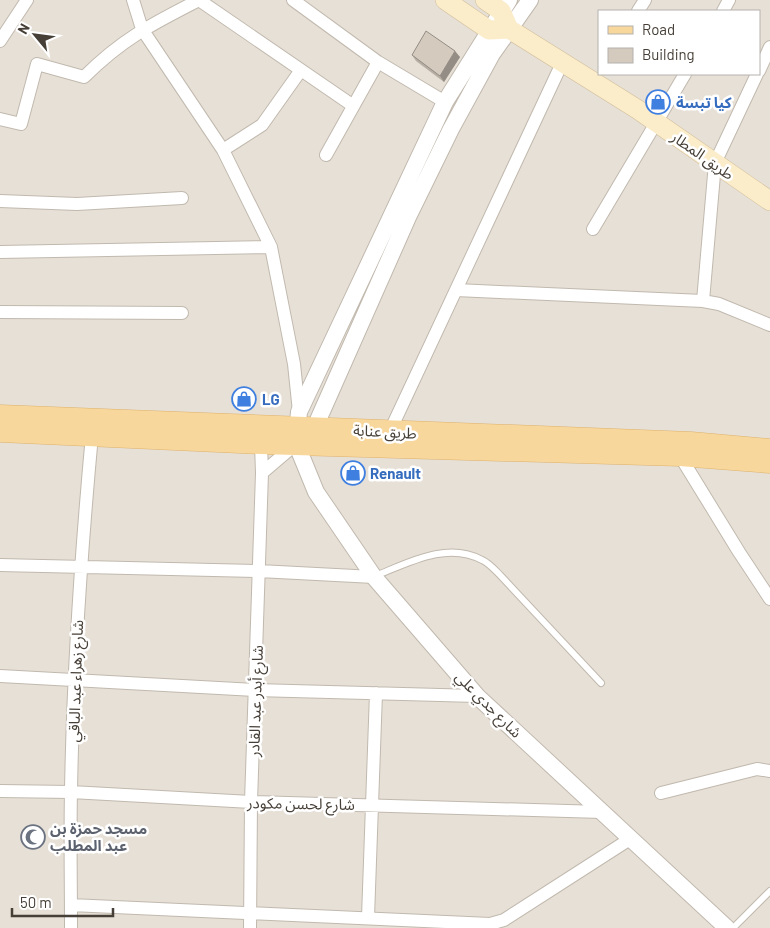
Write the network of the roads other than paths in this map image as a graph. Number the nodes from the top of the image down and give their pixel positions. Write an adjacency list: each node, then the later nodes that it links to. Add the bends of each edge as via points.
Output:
1 (28, 0): 11 (street)
2 (133, 0): 8 (street)
3 (293, 0): 14 (street)
4 (445, 0): 9 (main road)
5 (485, 0): 7 (main road)
6 (530, 0): 10 (street)
7 (505, 5): 9 (street); 10 (main road)
8 (142, 29): 16 (street, via 199,0); 22 (street, via 84,76 37,64 21,124); 24 (street)
9 (489, 30): 10 (main road, طريق المطار); 20 (street)
10 (509, 30): 13 (main road, طريق المطار); 39 (street, via 471,90)
11 (0, 41)
12 (770, 47): 15 (street)
13 (563, 60): 19 (main road, طريق المطار); 33 (street)
14 (378, 62): 20 (street); 21 (street)
15 (760, 68)
16 (301, 70): 21 (street); 24 (street, via 262,124)
17 (684, 75): 23 (street)
18 (757, 75): 26 (street)
19 (599, 78): 23 (main road, طريق المطار)
20 (445, 102): 39 (street)
21 (352, 105): 25 (street)
22 (0, 119)
23 (656, 122): 26 (main road, طريق المطار); 30 (street)
24 (223, 150): 31 (street)
25 (326, 155)
26 (715, 163): 29 (main road, طريق المطار); 34 (street)
27 (182, 198): 28 (street, via 77,204)
28 (0, 201)
29 (770, 201)
30 (593, 229)
31 (271, 246): 32 (street); 39 (street, via 294,364)
32 (0, 252)
33 (456, 290): 34 (street); 40 (street)
34 (703, 301): 37 (street)
35 (0, 312): 36 (street)
36 (182, 313)
37 (770, 325)
38 (0, 415): 39 (main road, طريق عنابة)
39 (302, 427): 40 (main road, طريق عنابة); 43 (main road, طريق عنابة); 45 (main road, طريق عنابة); 47 (street); 51 (street, شارع جدي علي, via 316,492)
40 (390, 431): 44 (main road, طريق عنابة, via 691,442)
41 (0, 432): 42 (main road, طريق عنابة)
42 (92, 435): 43 (main road, طريق عنابة); 49 (street, شارع زهراء عبد الباقي)
43 (261, 444): 47 (street, شارع أبدر عبد القادر)
44 (770, 449)
45 (680, 456): 46 (main road, طريق عنابة); 52 (street)
46 (770, 463)
47 (262, 474): 50 (street, شارع أبدر عبد القادر)
48 (0, 565): 49 (street)
49 (80, 568): 50 (street); 54 (street, شارع زهراء عبد الباقي)
50 (259, 571): 51 (street); 56 (street, شارع أبدر عبد القادر)
51 (374, 577): 55 (lane, via 432,554 470,555 484,560); 58 (street, شارع جدي علي)
52 (770, 599)
53 (0, 676): 54 (street)
54 (75, 680): 56 (street); 61 (street, شارع زهراء عبد الباقي)
55 (601, 683)
56 (255, 690): 57 (street); 63 (street, شارع أبدر عبد القادر)
57 (376, 693): 58 (street); 64 (street)
58 (477, 696): 65 (street, شارع جدي علي)
59 (770, 770): 62 (street, via 756,769)
60 (0, 791): 61 (street, شارع لحسن مكودر)
61 (71, 792): 63 (street, شارع لحسن مكودر); 68 (street, شارع زهراء عبد الباقي)
62 (660, 793)
63 (251, 802): 64 (street, شارع لحسن مكودر); 69 (street, شارع أبدر عبد القادر)
64 (372, 805): 65 (street, شارع لحسن مكودر); 70 (street)
65 (602, 812): 66 (street, شارع جدي علي)
66 (630, 839): 71 (street, via 504,920); 74 (street, شارع جدي علي)
67 (770, 891): 75 (lane)
68 (71, 905): 69 (street); 72 (street, شارع زهراء عبد الباقي)
69 (250, 914): 70 (street); 73 (street, شارع أبدر عبد القادر)
70 (368, 917): 71 (street)
71 (469, 925)
72 (71, 928)
73 (250, 928)
74 (727, 928)
75 (733, 928)

